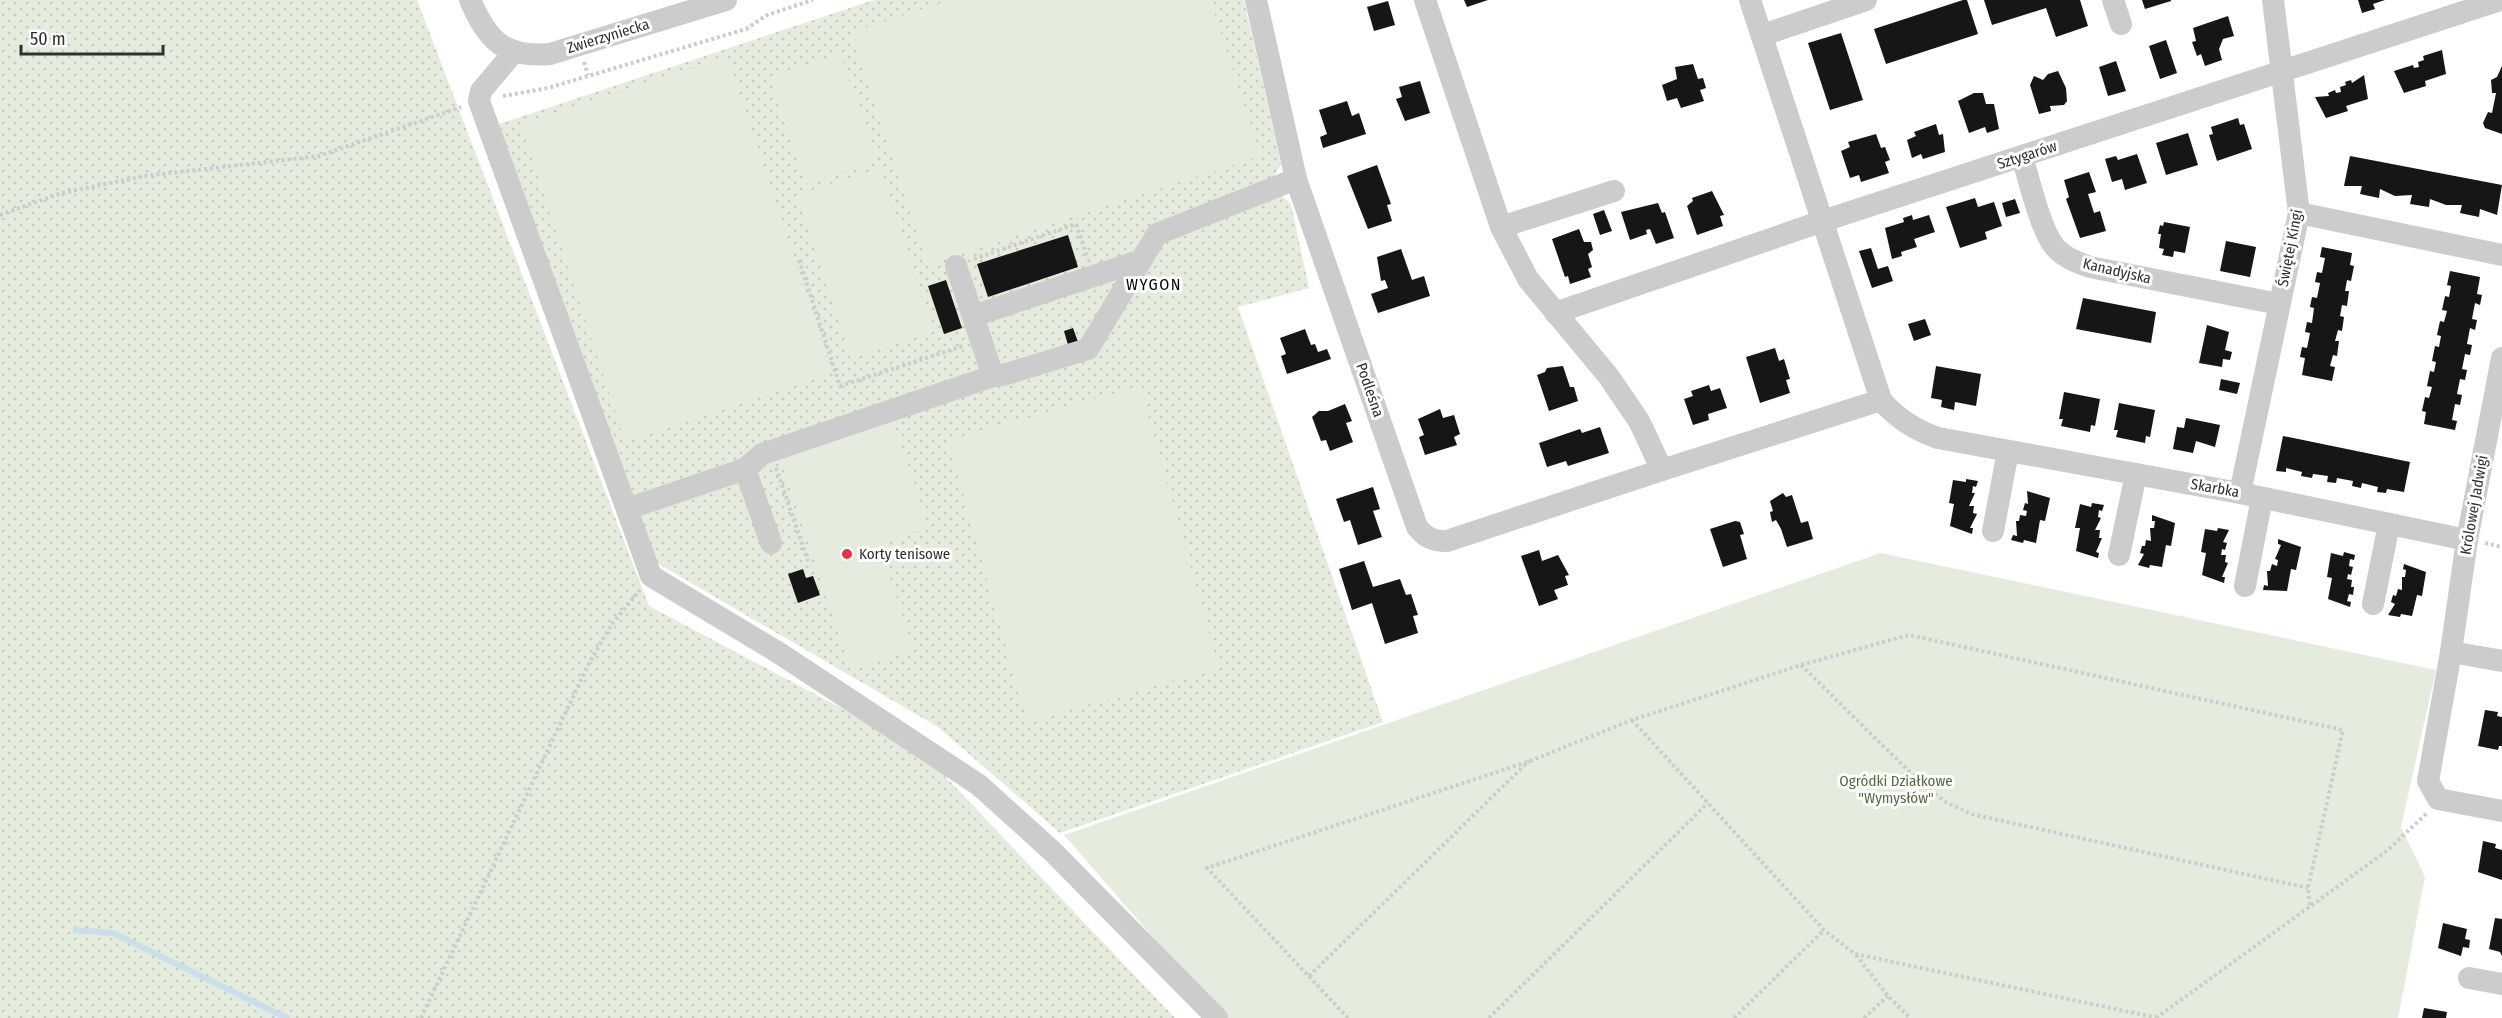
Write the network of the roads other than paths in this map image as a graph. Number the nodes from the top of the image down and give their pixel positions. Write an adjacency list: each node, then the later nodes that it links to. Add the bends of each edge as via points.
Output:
1 (470, 0): 12 (street, via 493,37)
2 (1256, 0): 15 (street, Podleśna)
3 (1425, 0): 19 (street)
4 (1750, 0): 11 (street)
5 (1866, 0): 11 (street)
6 (2113, 0): 10 (street)
7 (2273, 0): 13 (street, Świętej Kingi)
8 (2500, 0): 13 (street, Sztygarów)
9 (714, 2): 12 (street, Zwierzyniecka, via 550,54)
10 (2121, 24)
11 (1762, 35): 18 (street)
12 (513, 53): 35 (street, via 481,91 479,101)
13 (2282, 70): 14 (street, Sztygarów); 17 (street, Świętej Kingi)
14 (2022, 157): 18 (street, Sztygarów); 23 (street, Kanadyjska, via 2046,232 2063,255 2090,267)
15 (1296, 179): 21 (street, via 1157,234); 31 (street, Podleśna, via 1417,527 1425,536 1447,541)
16 (1614, 191): 19 (street)
17 (2299, 213): 20 (street); 23 (street, Świętej Kingi)
18 (1823, 221): 24 (street, Sztygarów); 28 (street)
19 (1501, 227): 24 (street, via 1528,279)
20 (2502, 255)
21 (1139, 261): 25 (street); 27 (street, via 1088,349)
22 (956, 266): 25 (street)
23 (2279, 304): 33 (street, Świętej Kingi)
24 (1555, 313): 31 (street, via 1609,377 1639,421)
25 (973, 316): 27 (street)
26 (2502, 358): 38 (street, Królowej Jadwigi)
27 (993, 376): 30 (street, via 770,450)
28 (1881, 400): 29 (street, Skarbka, via 1916,430); 31 (street)
29 (2007, 451): 32 (street, Skarbka); 37 (street)
30 (746, 469): 35 (street); 39 (street)
31 (1662, 470)
32 (2136, 474): 33 (street, Skarbka); 40 (street)
33 (2240, 493): 34 (street, Skarbka)
34 (2262, 498): 36 (street, Skarbka); 41 (street)
35 (627, 509): 48 (street, via 651,576 979,785 1052,851)
36 (2389, 524): 38 (street, Skarbka); 42 (street)
37 (1993, 531)
38 (2467, 540): 43 (street, Królowej Jadwigi)
39 (771, 543)
40 (2119, 555)
41 (2245, 586)
42 (2373, 604)
43 (2451, 652): 44 (street); 45 (street, Królowej Jadwigi, via 2428,781 2438,799)
44 (2502, 661)
45 (2502, 811)
46 (2469, 978): 47 (street)
47 (2502, 984)
48 (1217, 1018)

